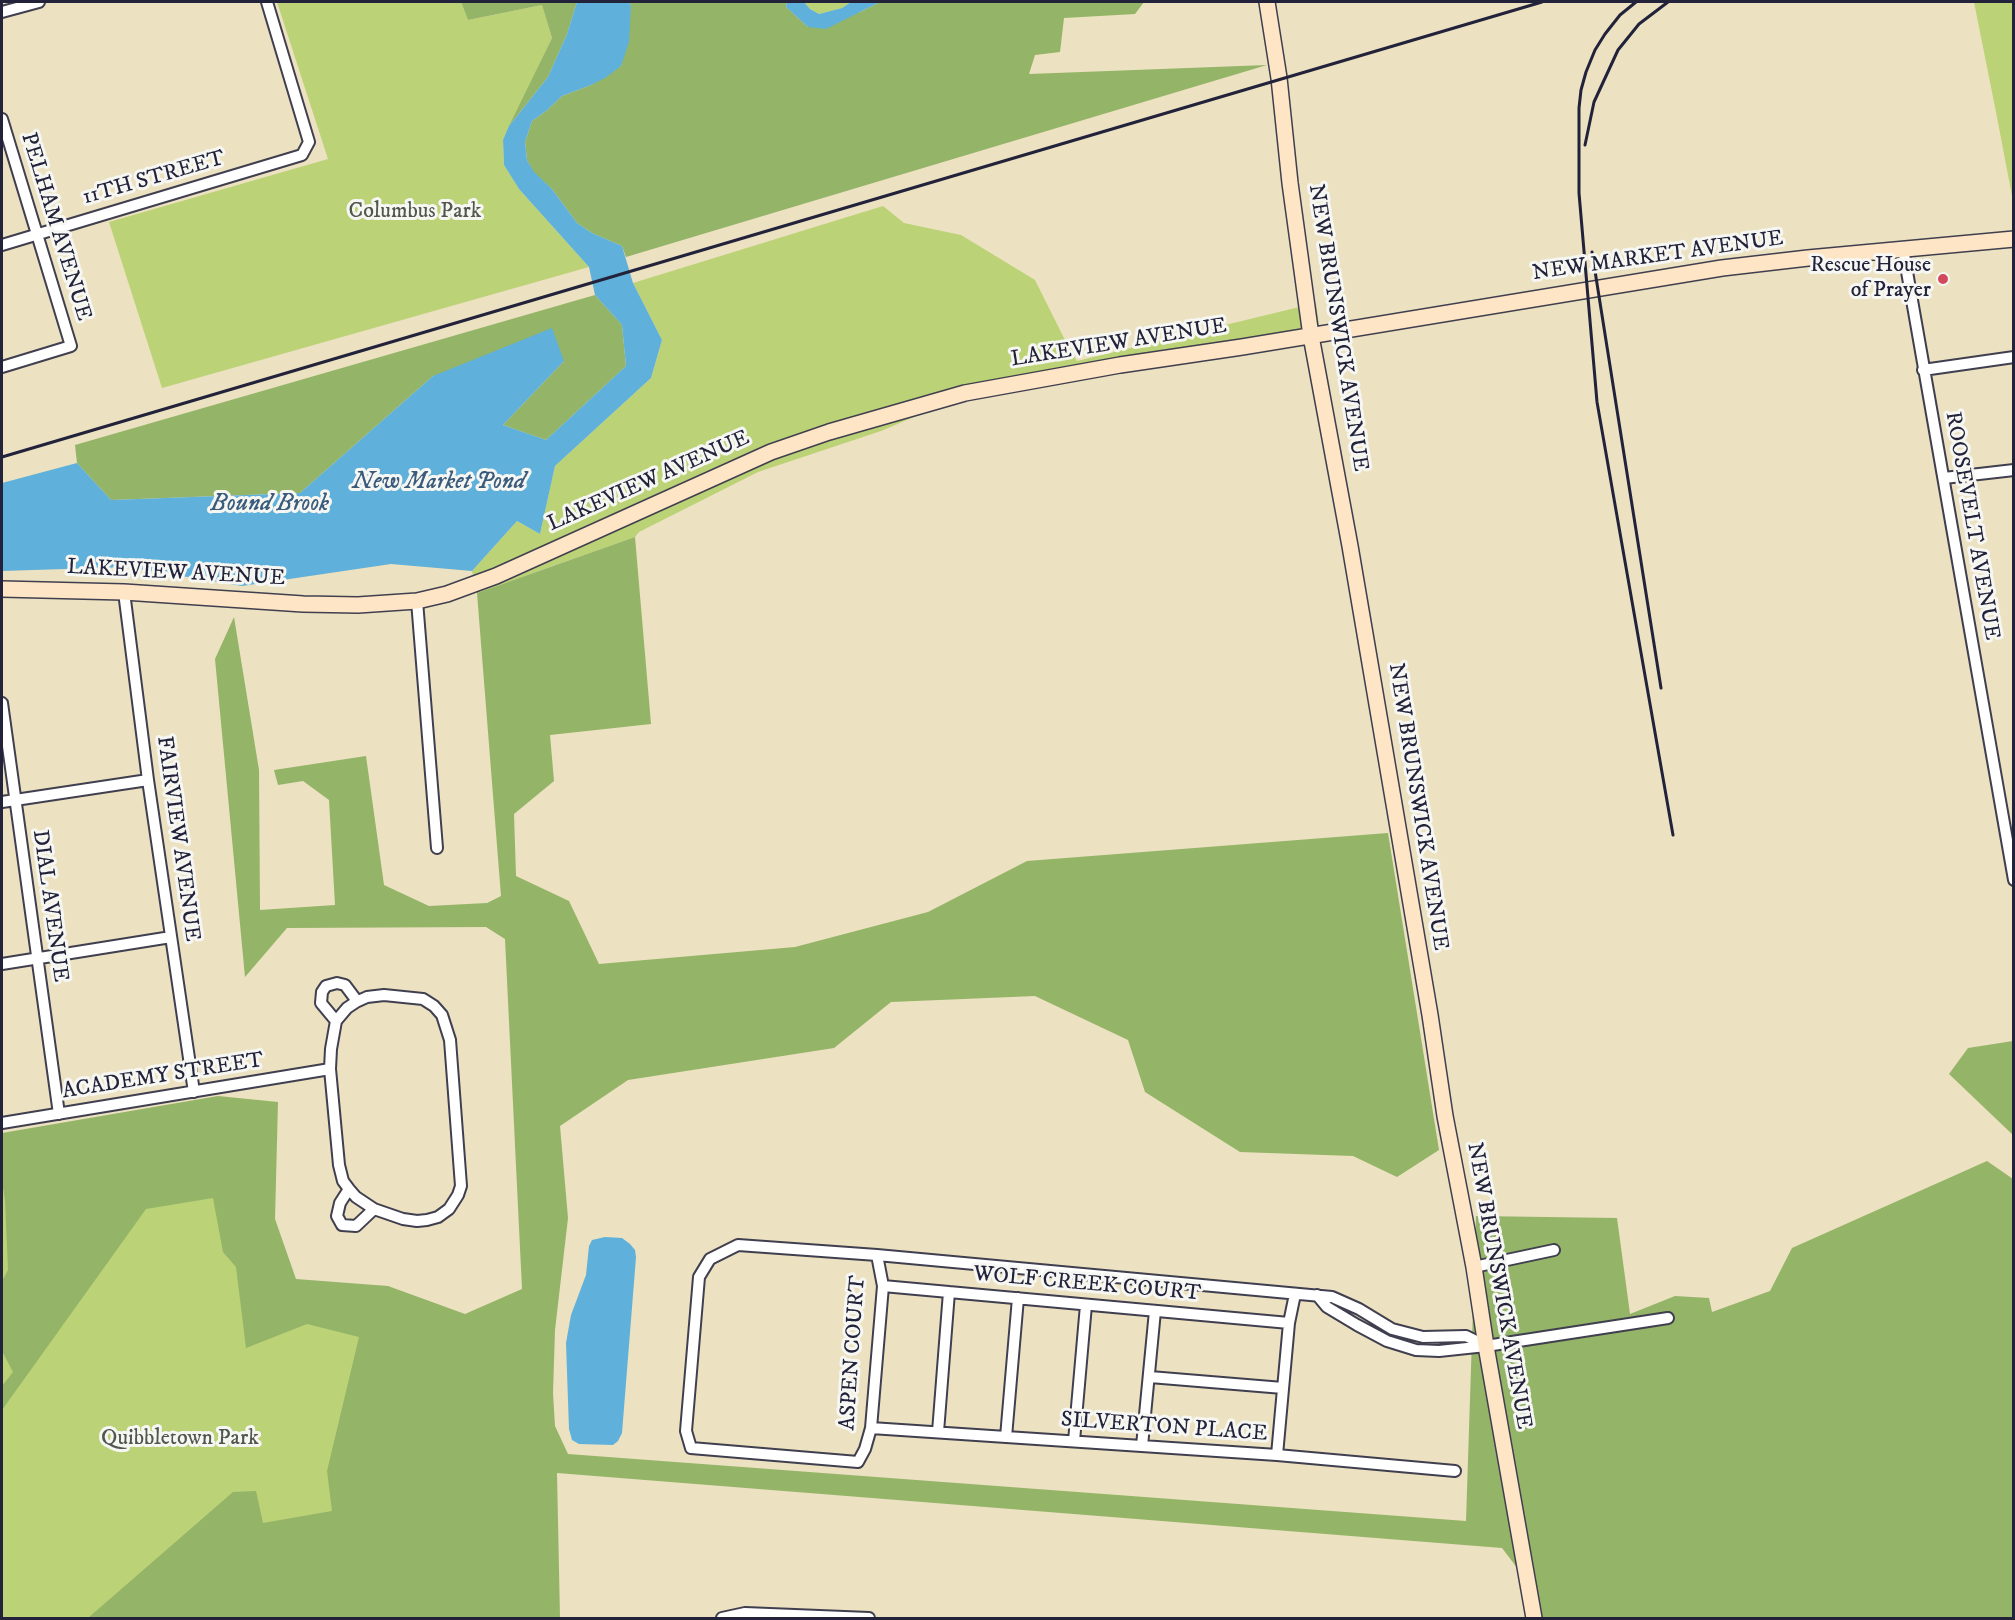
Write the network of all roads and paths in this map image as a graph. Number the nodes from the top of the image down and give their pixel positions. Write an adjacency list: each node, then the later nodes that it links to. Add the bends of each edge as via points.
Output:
1 (39, 2): 4 (street)
2 (267, 2): 7 (street, 11TH STREET, via 309,142 302,155)
3 (1267, 2): 11 (main road, NEW BRUNSWICK AVENUE)
4 (2, 12)
5 (2, 119): 6 (street, PELHAM AVENUE)
6 (4, 133): 7 (street, PELHAM AVENUE)
7 (36, 234): 9 (street, 11TH STREET); 13 (street, PELHAM AVENUE, via 71,346)
8 (2013, 239): 10 (main road, NEW MARKET AVENUE)
9 (2, 245)
10 (1903, 249): 11 (main road, NEW MARKET AVENUE, via 1722,268); 14 (street, ROOSEVELT AVENUE)
11 (1311, 336): 19 (main road, LAKEVIEW AVENUE, via 964,393 897,411 771,452 496,576); 39 (main road, NEW BRUNSWICK AVENUE, via 1360,601 1444,1116)
12 (2013, 357): 14 (street)
13 (2, 368)
14 (1923, 370): 16 (street, ROOSEVELT AVENUE)
15 (2013, 470): 16 (street)
16 (1944, 478): 25 (street, ROOSEVELT AVENUE)
17 (2, 589): 18 (main road, LAKEVIEW AVENUE)
18 (124, 592): 19 (main road, LAKEVIEW AVENUE, via 303,604); 21 (street, FAIRVIEW AVENUE)
19 (417, 601): 24 (street)
20 (2, 703): 22 (street, DIAL AVENUE)
21 (148, 780): 22 (street); 26 (street, FAIRVIEW AVENUE)
22 (15, 800): 23 (street); 27 (street, DIAL AVENUE)
23 (2, 802)
24 (436, 848)
25 (2013, 880)
26 (171, 937): 27 (street); 32 (street, FAIRVIEW AVENUE)
27 (36, 959): 28 (street); 33 (street, DIAL AVENUE)
28 (2, 964)
29 (357, 1001): 30 (street); 30 (street, via 345,985 326,986 321,1003); 36 (street, via 384,995 425,1000 442,1015 450,1040 458,1195 444,1213 428,1220 403,1219)
30 (336, 1021): 31 (street)
31 (330, 1070): 32 (street, ACADEMY STREET); 35 (street, via 339,1165)
32 (194, 1092): 33 (street, ACADEMY STREET)
33 (59, 1114): 34 (street, ACADEMY STREET)
34 (2, 1123)
35 (349, 1189): 36 (street); 36 (street, via 337,1216 342,1225 356,1226)
36 (375, 1209)
37 (1554, 1250): 39 (street)
38 (877, 1255): 40 (street, ASPEN COURT); 42 (street, ASPEN COURT); 51 (street, ASPEN COURT, via 738,1245 710,1259 699,1277 686,1431 691,1448 858,1462)
39 (1474, 1267): 48 (main road, NEW BRUNSWICK AVENUE)
40 (883, 1286): 41 (street, WOLF CREEK COURT); 51 (street, ASPEN COURT)
41 (949, 1292): 43 (street, WOLF CREEK COURT); 52 (street)
42 (1295, 1294): 47 (street); 48 (street, ASPEN COURT, via 1332,1297 1392,1329 1423,1337 1466,1336)
43 (1018, 1298): 44 (street, WOLF CREEK COURT); 53 (street)
44 (1086, 1305): 45 (street, WOLF CREEK COURT); 54 (street)
45 (1155, 1311): 47 (street, WOLF CREEK COURT); 49 (street)
46 (1668, 1318): 48 (street)
47 (1289, 1323): 50 (street)
48 (1486, 1346): 60 (main road, NEW BRUNSWICK AVENUE)
49 (1150, 1377): 50 (street); 55 (street)
50 (1283, 1388): 56 (street)
51 (871, 1428): 52 (street, SILVERTON PLACE)
52 (938, 1432): 53 (street, SILVERTON PLACE)
53 (1006, 1437): 54 (street, SILVERTON PLACE)
54 (1074, 1442): 55 (street, SILVERTON PLACE)
55 (1142, 1446): 56 (street, SILVERTON PLACE)
56 (1277, 1455): 57 (street, SILVERTON PLACE)
57 (1455, 1471)
58 (722, 1618): 59 (street, via 745,1613)
59 (869, 1618)
60 (1534, 1618)

